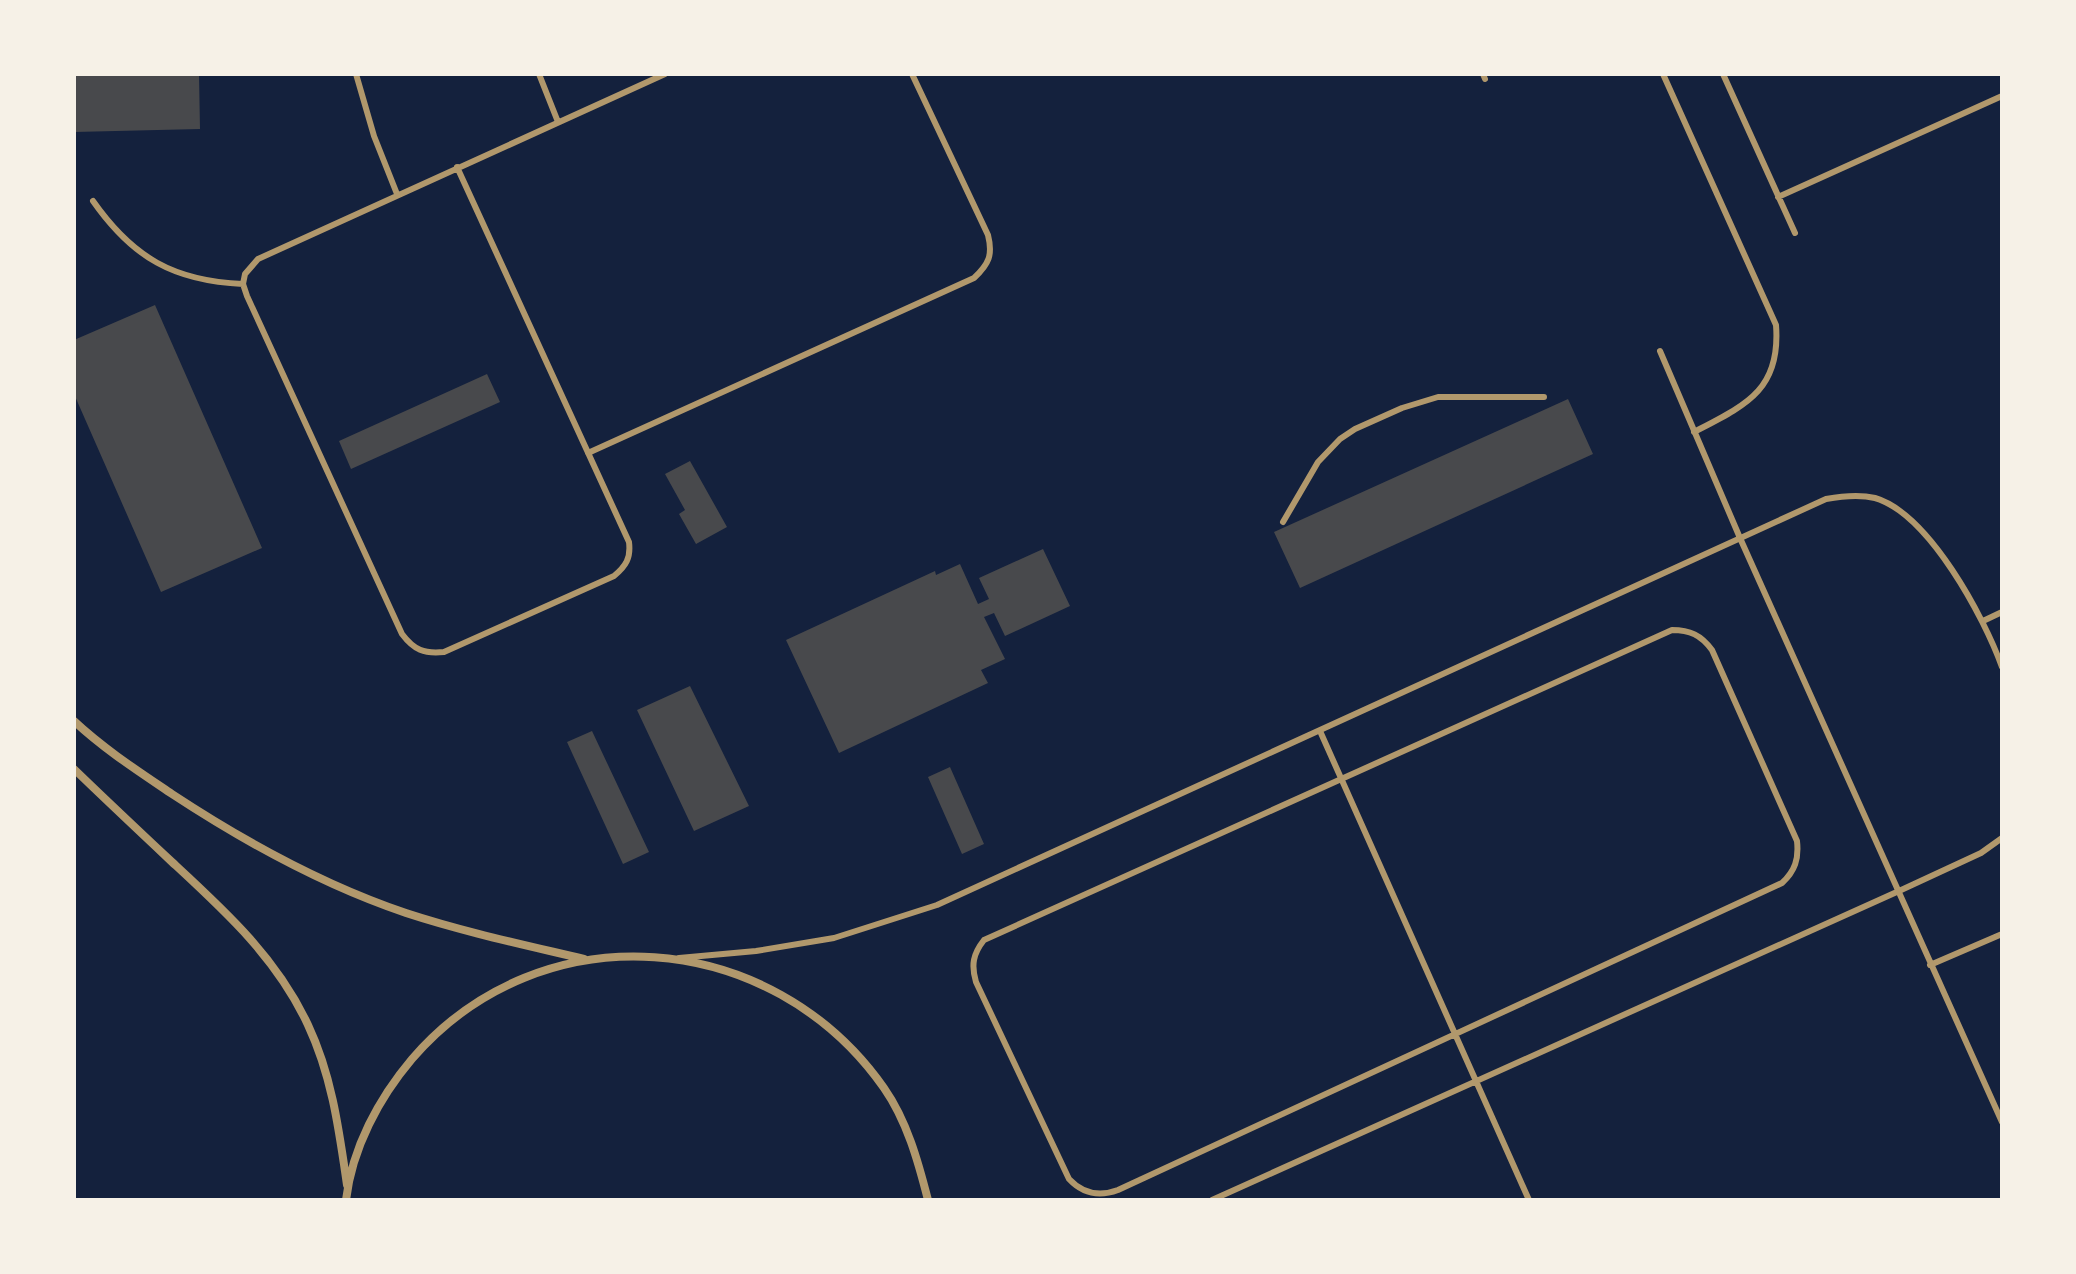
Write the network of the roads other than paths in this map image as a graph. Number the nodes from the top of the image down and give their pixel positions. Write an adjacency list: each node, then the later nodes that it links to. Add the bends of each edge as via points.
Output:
1 (356, 74): 10 (lane)
2 (539, 74): 8 (lane)
3 (665, 74): 8 (lane)
4 (912, 74): 18 (lane, via 988,235 991,257 985,267 974,278)
5 (1663, 74): 17 (lane, via 1776,325 1778,345 1769,379 1756,395)
6 (1723, 74): 11 (lane)
7 (2002, 96): 11 (lane)
8 (558, 122): 9 (lane)
9 (457, 167): 10 (lane); 18 (lane)
10 (397, 194): 14 (lane, via 258,259)
11 (1778, 197): 13 (lane)
12 (93, 201): 14 (lane, via 110,226 156,264 213,282)
13 (1795, 233)
14 (243, 284): 18 (lane, via 402,634 418,651 444,652 623,569 629,542)
15 (1660, 351): 17 (lane)
16 (1544, 397): 19 (lane, via 1438,397 1355,429 1318,462)
17 (1694, 432): 20 (lane)
18 (588, 453)
19 (1283, 522)
20 (1740, 538): 22 (lane, via 1826,499 1875,498 1894,507 1932,543); 25 (lane); 29 (lane)
21 (2002, 612): 22 (lane)
22 (1983, 621): 23 (lane)
23 (2002, 667)
24 (74, 721): 32 (street, via 195,809 319,877 435,922)
25 (1320, 731): 27 (lane); 31 (lane, via 900,919 834,938)
26 (74, 769): 39 (street, via 249,934 290,991 323,1062)
27 (1341, 778): 34 (lane); 34 (lane, via 1672,630 1697,635 1712,650 1797,841 1799,854 1791,875); 34 (lane, via 995,933 974,958 976,982 1069,1179 1095,1194 1118,1190)
28 (2002, 838): 29 (lane)
29 (1899, 891): 33 (lane); 35 (lane)
30 (2002, 934): 33 (lane)
31 (679, 958): 32 (street); 41 (street, via 739,974 796,1002 845,1041 885,1089 913,1145)
32 (585, 960): 39 (street, via 529,975 477,1001 431,1037 393,1081 365,1132)
33 (1930, 965): 37 (lane)
34 (1455, 1034): 35 (lane)
35 (1476, 1081): 42 (lane); 43 (lane)
36 (2002, 1096): 37 (lane)
37 (1992, 1100): 38 (lane)
38 (2002, 1122)
39 (347, 1187): 40 (street)
40 (346, 1200)
41 (928, 1200)
42 (1212, 1200)
43 (1529, 1200)

